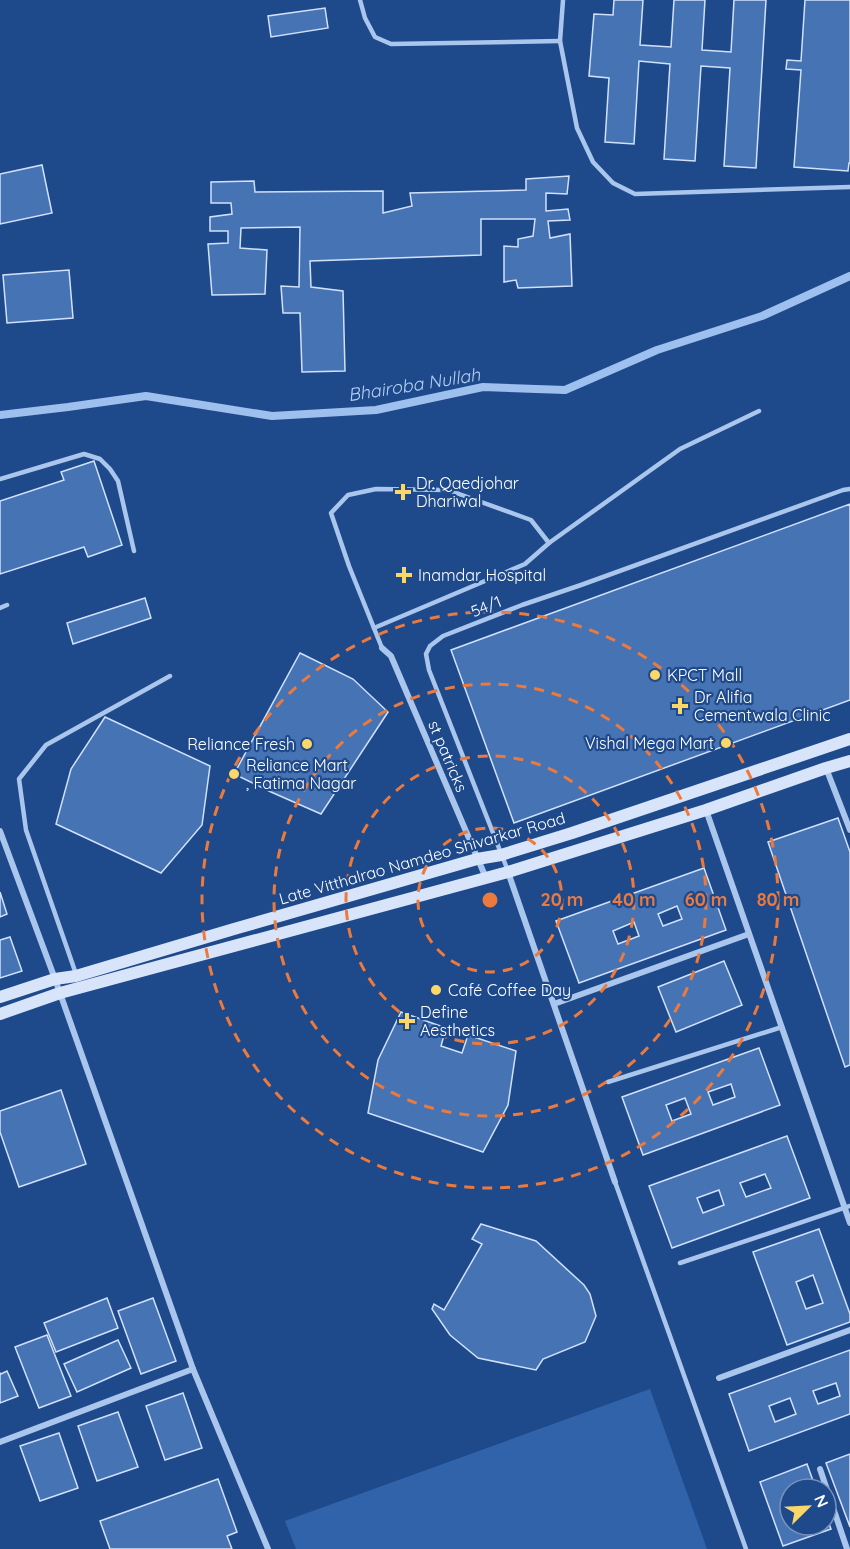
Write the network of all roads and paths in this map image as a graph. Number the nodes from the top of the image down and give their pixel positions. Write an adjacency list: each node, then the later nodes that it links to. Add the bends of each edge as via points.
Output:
1 (360, 0): 3 (lane, via 375,37 391,44)
2 (563, 0): 3 (lane)
3 (560, 41): 4 (lane, via 577,128 593,162 613,183 635,194)
4 (850, 186)
5 (759, 411): 8 (lane, via 680,449)
6 (0, 479): 9 (lane, via 84,454 100,459 118,481)
7 (850, 489): 21 (lane, 54/1, via 522,605 443,636 430,646 426,654 429,670)
8 (549, 543): 12 (lane, via 525,564); 12 (lane, via 531,520 448,490 376,489 348,495 331,513)
9 (134, 551)
10 (7, 605): 11 (lane)
11 (0, 608)
12 (375, 628): 13 (lane)
13 (382, 648): 22 (street, st patricks, via 391,656)
14 (170, 676): 27 (lane, via 46,745 20,779 26,830)
15 (850, 739): 21 (main road, Late Vitthalrao Namdeo Shivarkar Road)
16 (850, 761): 17 (main road, Late Vitthalrao Namdeo Shivarkar Road)
17 (826, 768): 18 (main road, Late Vitthalrao Namdeo Shivarkar Road); 19 (street)
18 (706, 810): 23 (main road, Late Vitthalrao Namdeo Shivarkar Road); 25 (street)
19 (850, 830)
20 (0, 831): 26 (street)
21 (501, 855): 22 (main road, Late Vitthalrao Namdeo Shivarkar Road); 23 (lane, 54/1)
22 (477, 860): 24 (street, st patricks); 27 (main road, Late Vitthalrao Namdeo Shivarkar Road, via 256,923)
23 (508, 872): 24 (main road, Late Vitthalrao Namdeo Shivarkar Road); 30 (street)
24 (486, 878): 27 (main road, Late Vitthalrao Namdeo Shivarkar Road)
25 (749, 934): 30 (street); 32 (street)
26 (55, 979): 27 (main road, Late Vitthalrao Namdeo Shivarkar Road); 28 (street); 29 (main road, Late Vitthalrao Namdeo Shivarkar Road)
27 (78, 982): 28 (main road, Late Vitthalrao Namdeo Shivarkar Road)
28 (60, 993): 31 (main road, Late Vitthalrao Namdeo Shivarkar Road); 39 (street)
29 (0, 997)
30 (554, 1004): 34 (street)
31 (0, 1014)
32 (782, 1027): 33 (lane); 35 (street)
33 (608, 1082)
34 (615, 1182): 44 (lane)
35 (848, 1207): 36 (street); 37 (lane)
36 (850, 1223)
37 (680, 1263)
38 (850, 1330): 40 (street)
39 (193, 1369): 41 (street); 43 (street)
40 (719, 1378)
41 (0, 1442)
42 (820, 1469): 45 (street)
43 (268, 1549)
44 (746, 1549)
45 (847, 1549)

